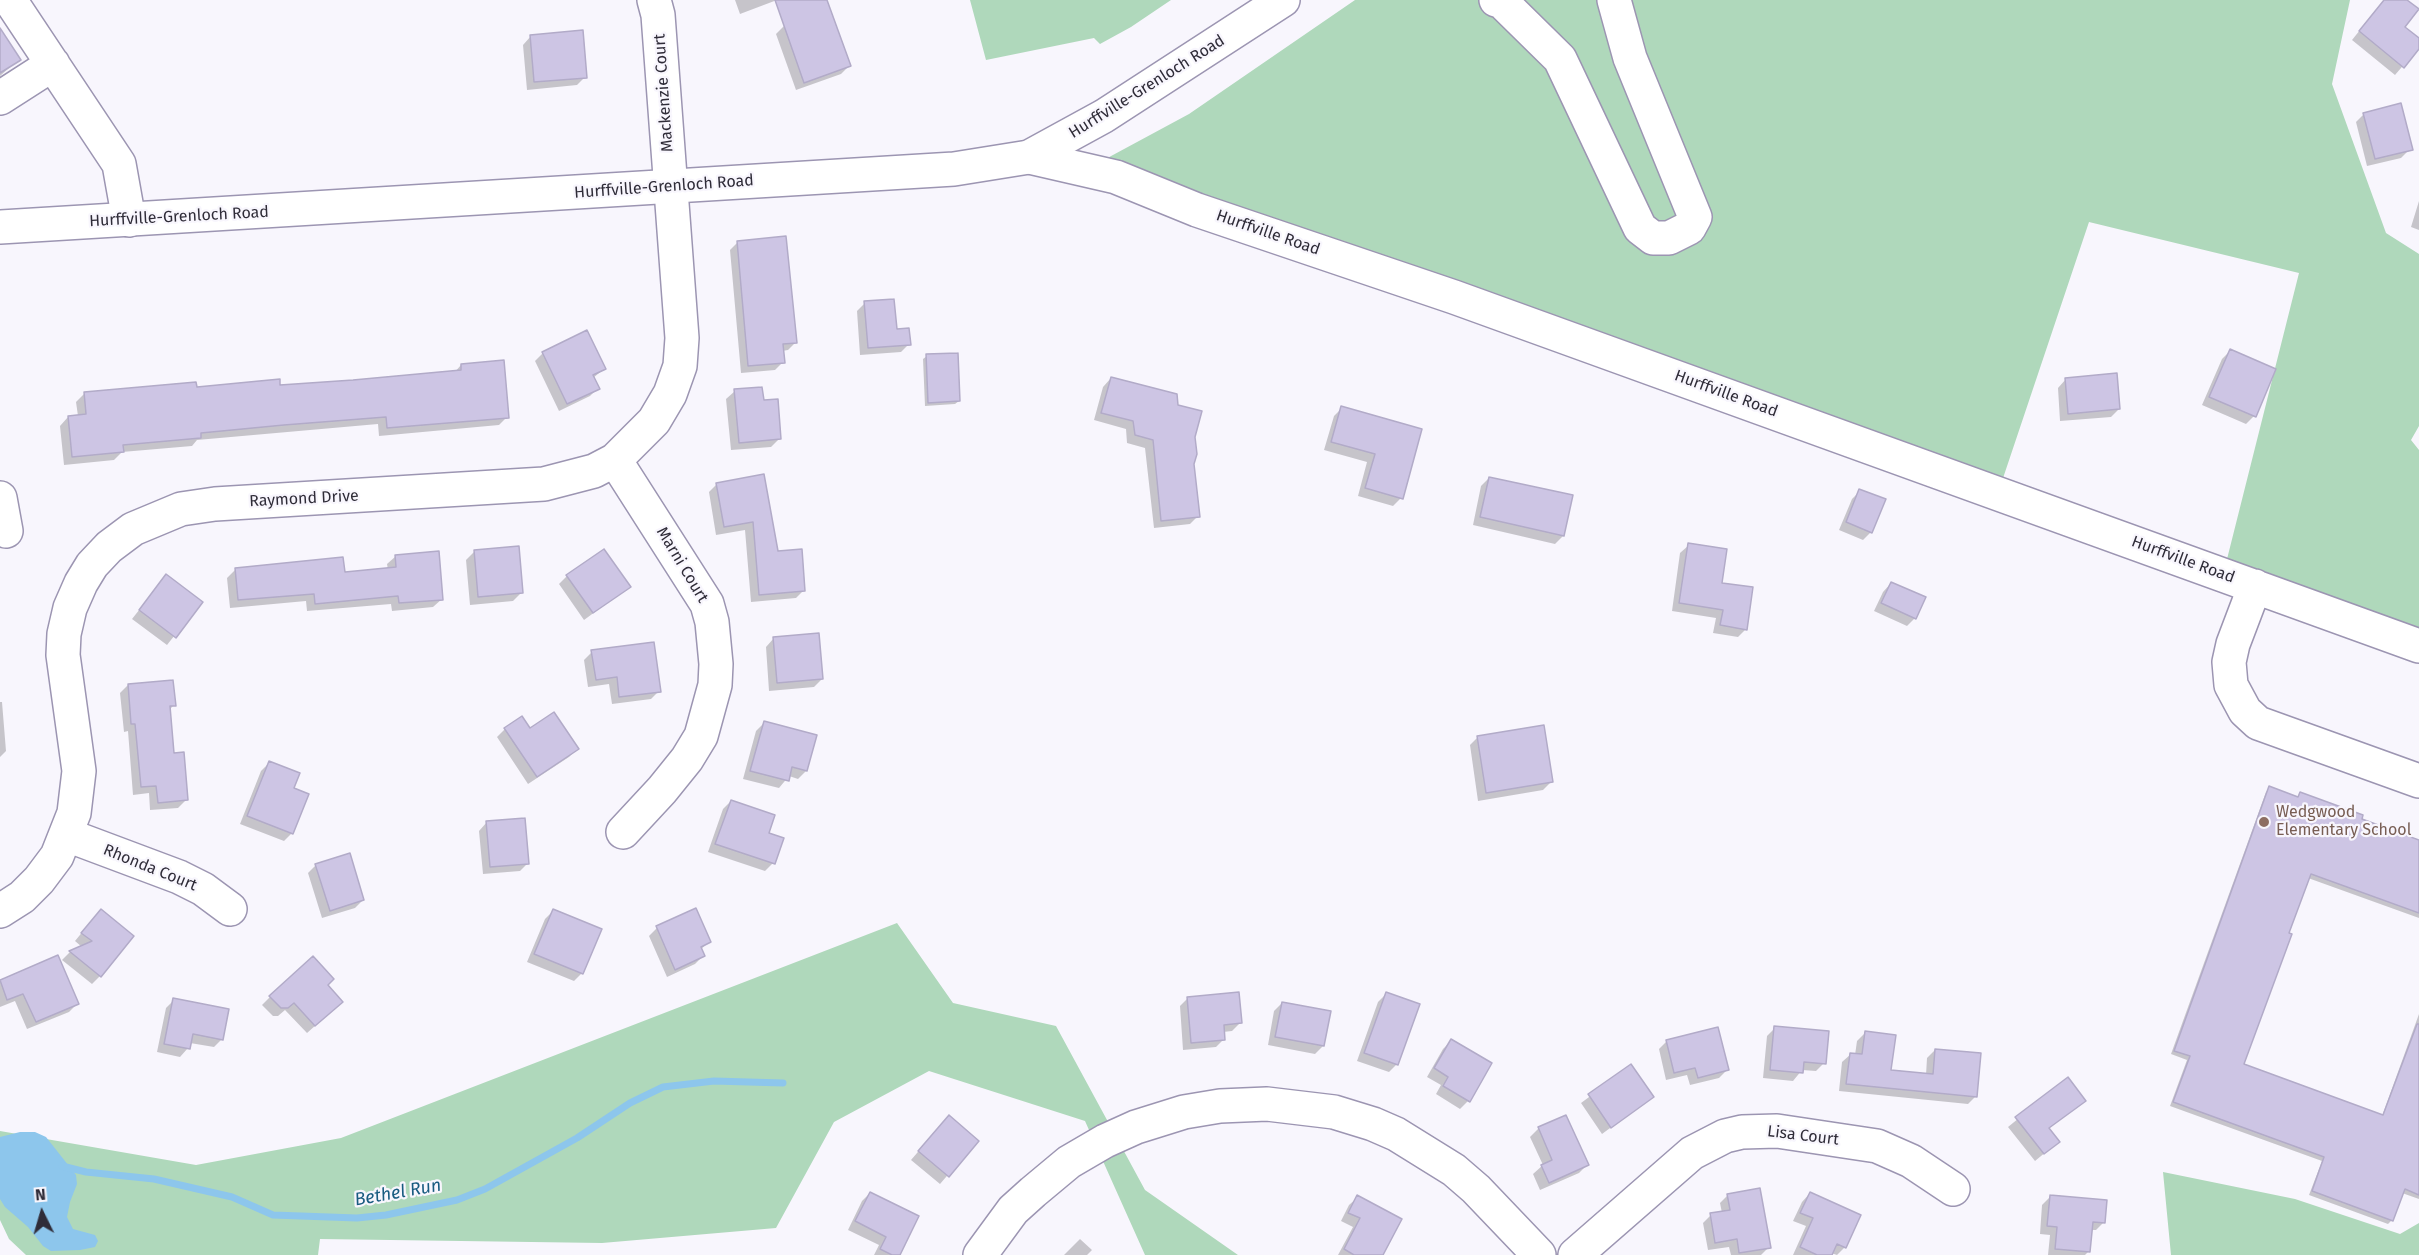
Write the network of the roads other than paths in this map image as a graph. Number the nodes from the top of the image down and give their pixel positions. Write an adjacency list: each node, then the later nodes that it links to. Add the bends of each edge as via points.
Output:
1 (10, 0): 6 (street)
2 (654, 0): 9 (street, Mackenzie Court)
3 (1283, 0): 8 (street, Hurffville-Grenloch Road, via 1104,116)
4 (1501, 0): 5 (street, via 1560,59 1640,228 1653,238 1669,238 1689,228 1695,217 1630,58)
5 (1614, 0)
6 (53, 64): 7 (street); 10 (street, via 119,164)
7 (0, 98)
8 (1029, 157): 9 (street, Hurffville-Grenloch Road, via 954,169); 15 (street, Hurffville Road, via 1116,177 1197,210 1454,297)
9 (670, 186): 10 (street, Hurffville-Grenloch Road); 12 (street, Raymond Drive, via 682,338 680,366 654,421)
10 (129, 220): 11 (street, Hurffville-Grenloch Road)
11 (0, 226)
12 (615, 460): 18 (street, Marni Court, via 707,604 716,664 716,685 701,736 662,790); 19 (street, Raymond Drive, via 594,471 544,484 215,504 181,510 133,529 92,565 70,608 64,634 63,655 79,771)
13 (0, 498): 14 (street)
14 (6, 531)
15 (2255, 586): 16 (street, Hurffville Road); 17 (street, via 2229,662 2231,685 2245,711 2258,723)
16 (2419, 646)
17 (2419, 781)
18 (623, 832)
19 (67, 835): 20 (street, Rhonda Court, via 179,877); 21 (street, Raymond Drive, via 39,880)
20 (230, 909)
21 (0, 911)
22 (1953, 1189): 25 (street, Lisa Court, via 1911,1161 1877,1146 1777,1131 1742,1132 1692,1153)
23 (980, 1255): 24 (street, via 1013,1210 1033,1191 1069,1162 1105,1141 1136,1126 1184,1112 1267,1104 1334,1112 1396,1134 1454,1170)
24 (1539, 1255)
25 (1575, 1255)

